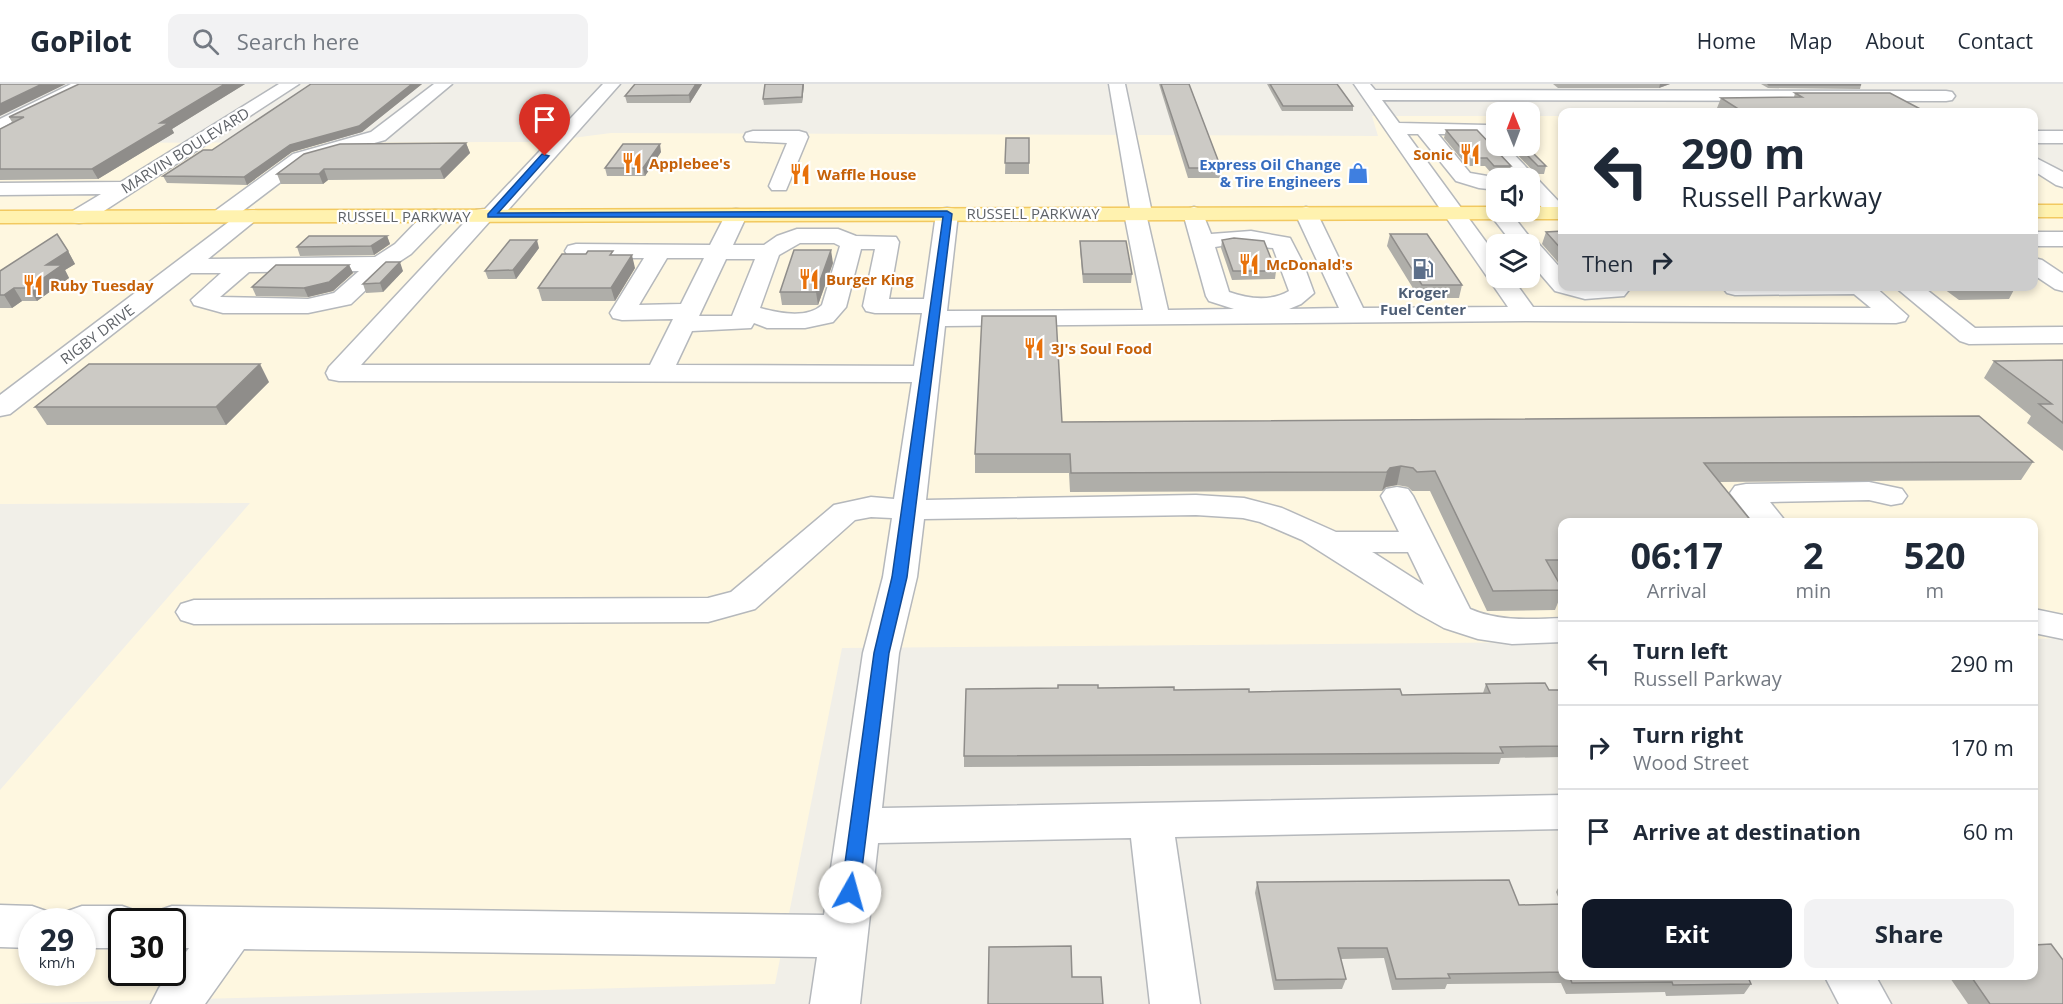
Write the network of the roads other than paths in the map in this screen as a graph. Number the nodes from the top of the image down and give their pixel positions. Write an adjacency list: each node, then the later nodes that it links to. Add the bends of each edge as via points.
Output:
1 (84, 84): 11 (street)
2 (291, 84): 16 (street, MARVIN BOULEVARD)
3 (444, 84): 39 (street, via 378,136 300,159)
4 (612, 84): 37 (street)
5 (1117, 84): 29 (street)
6 (1733, 84): 8 (street)
7 (1366, 89): 8 (street); 12 (street)
8 (1748, 94): 9 (street)
9 (1948, 95)
10 (2063, 124): 14 (street)
11 (0, 126)
12 (1394, 128): 13 (street); 32 (street)
13 (1423, 128): 17 (street, via 1480,129); 20 (street, via 1463,177)
14 (2048, 136)
15 (753, 137): 21 (street, via 799,137)
16 (165, 164): 22 (street, via 127,166); 23 (street, MARVIN BOULEVARD)
17 (1517, 168)
18 (2047, 168): 19 (street)
19 (2063, 181)
20 (1486, 183)
21 (779, 186)
22 (86, 188): 23 (street); 24 (street)
23 (126, 188): 43 (street, MARVIN BOULEVARD)
24 (0, 189)
25 (1540, 193): 26 (street)
26 (1558, 210)
27 (2038, 211): 28 (main road)
28 (2063, 211)
29 (1138, 213): 30 (main road, RUSSELL PARKWAY); 36 (main road, RUSSELL PARKWAY); 84 (street)
30 (1194, 213): 31 (main road, RUSSELL PARKWAY); 50 (street)
31 (1306, 213): 32 (main road, RUSSELL PARKWAY); 58 (street)
32 (1454, 213): 33 (main road, RUSSELL PARKWAY); 56 (street)
33 (1486, 213)
34 (1540, 213): 35 (main road, RUSSELL PARKWAY)
35 (1558, 213)
36 (947, 214): 38 (main road, RUSSELL PARKWAY); 78 (street)
37 (488, 215): 38 (main road, RUSSELL PARKWAY); 41 (main road, RUSSELL PARKWAY); 86 (street, via 339,373)
38 (736, 215): 53 (street)
39 (223, 216): 40 (main road, RUSSELL PARKWAY); 43 (main road, RUSSELL PARKWAY)
40 (250, 216): 41 (main road, RUSSELL PARKWAY); 62 (street, RIGBY DRIVE)
41 (435, 216): 60 (street, via 403,249)
42 (0, 217): 43 (main road, RUSSELL PARKWAY)
43 (79, 217)
44 (1551, 235): 45 (street)
45 (1540, 238)
46 (2038, 239): 48 (street)
47 (1266, 240): 50 (street, via 1225,237); 50 (street, via 1285,289 1272,293 1257,294 1226,286 1217,253); 57 (street, via 1282,243)
48 (2061, 240)
49 (852, 243): 54 (street, via 838,236 797,236); 75 (street, via 888,242); 83 (street, via 834,307 824,317)
50 (1203, 246): 76 (street, via 1218,296)
51 (576, 251): 52 (street)
52 (659, 252): 53 (street); 82 (street, via 622,313)
53 (718, 252): 54 (street); 82 (street)
54 (769, 252): 83 (street)
55 (2038, 255): 64 (street)
56 (1486, 258)
57 (1292, 263): 58 (street); 77 (street, via 1302,293)
58 (1330, 263): 81 (street)
59 (1540, 263): 66 (street)
60 (380, 264): 61 (street); 61 (street, via 342,298 308,306 223,306 202,300)
61 (244, 265): 62 (street)
62 (186, 266): 88 (street, RIGBY DRIVE)
63 (2038, 268): 67 (street)
64 (2063, 271)
65 (1540, 277): 69 (street)
66 (1558, 284)
67 (2063, 284)
68 (1507, 288): 79 (street)
69 (1558, 290)
70 (1634, 291): 74 (street, via 1637,295)
71 (1738, 291): 80 (street)
72 (1864, 291): 80 (street, via 1896,316)
73 (1912, 291): 85 (street, via 1969,336)
74 (1569, 296): 79 (street); 80 (street)
75 (875, 306): 78 (street); 83 (street, via 870,314 843,325 768,328)
76 (1236, 310): 77 (street); 84 (street)
77 (1279, 311): 81 (street)
78 (935, 313): 84 (street); 87 (street)
79 (1526, 314): 81 (street)
80 (1763, 314)
81 (1355, 316)
82 (687, 317): 83 (street); 86 (street)
83 (749, 317)
84 (1157, 317)
85 (2063, 335)
86 (659, 374): 87 (street)
87 (927, 374): 91 (street)
88 (0, 408)
89 (1397, 496): 94 (street)
90 (1891, 496): 92 (street, via 1869,491 1746,493)
91 (909, 510): 93 (street, via 1196,505 1244,508 1271,515); 95 (street, via 871,507 845,512 743,601 708,610); 102 (street, via 900,577 881,653)
92 (1767, 518)
93 (1331, 542): 94 (street); 96 (street)
94 (1420, 542): 96 (street)
95 (194, 612)
96 (1457, 619): 99 (street, via 1512,632)
97 (2038, 622): 98 (street)
98 (2063, 627)
99 (1558, 630)
100 (1558, 812): 101 (street)
101 (1151, 822): 102 (street); 111 (street)
102 (858, 826): 107 (street)
103 (0, 926): 104 (street)
104 (18, 927)
105 (186, 927): 106 (street)
106 (233, 927): 107 (street); 109 (street)
107 (845, 936): 110 (street)
108 (1851, 980): 112 (street)
109 (176, 1004)
110 (835, 1004)
111 (1174, 1004)
112 (1866, 1004)

